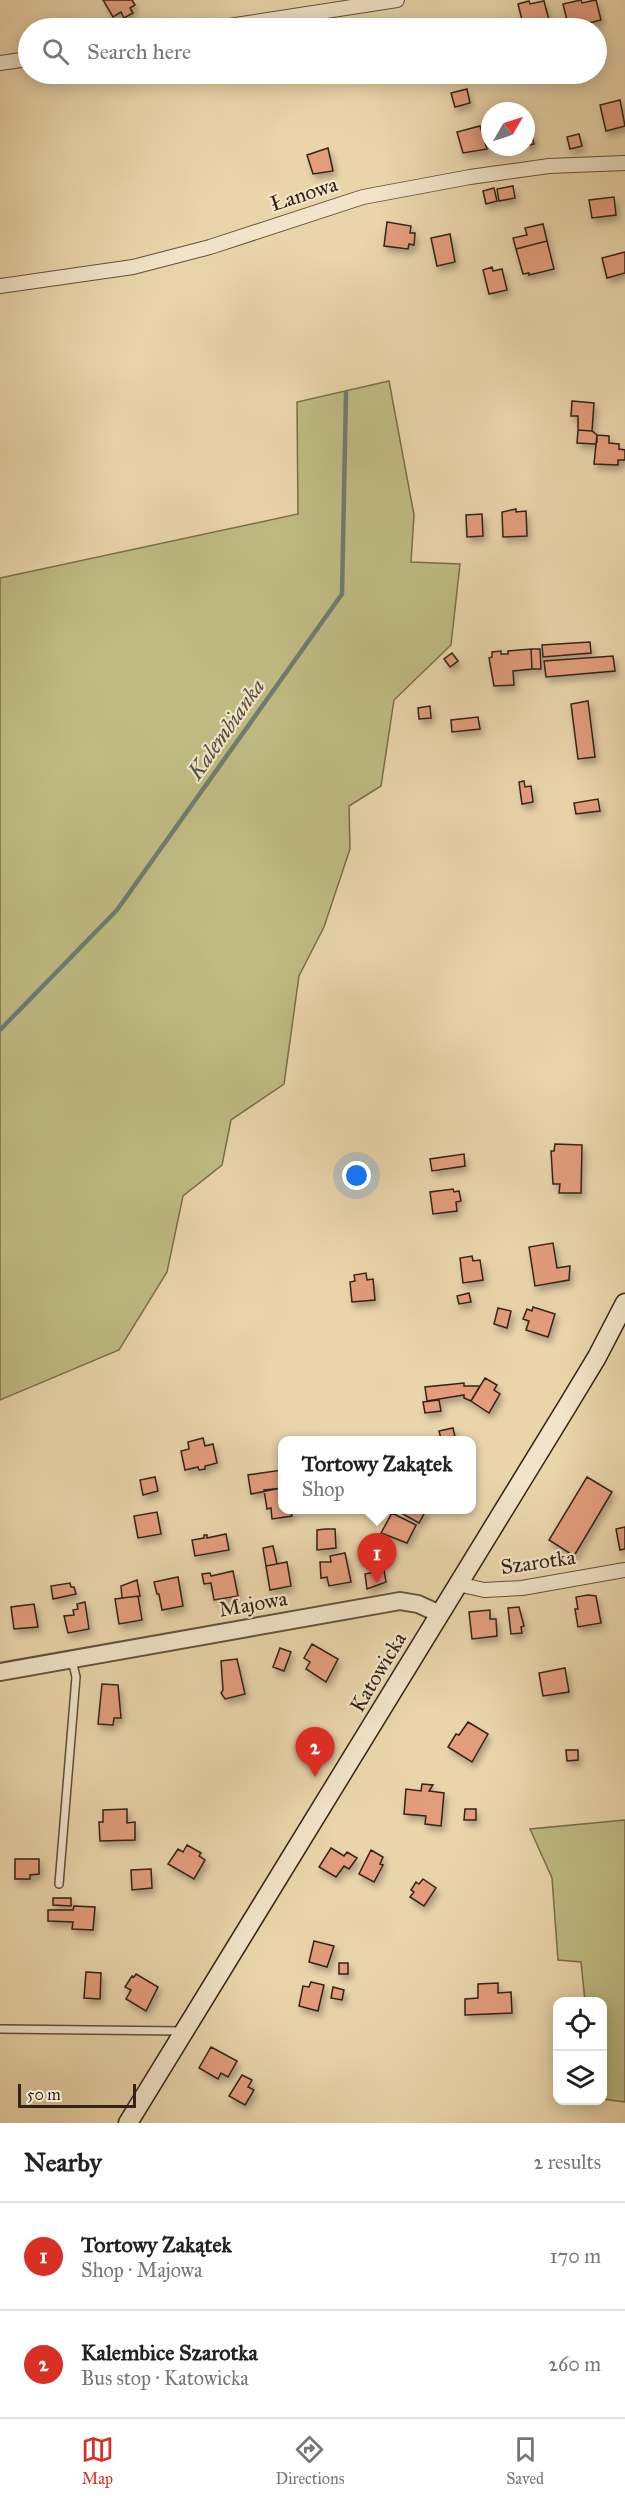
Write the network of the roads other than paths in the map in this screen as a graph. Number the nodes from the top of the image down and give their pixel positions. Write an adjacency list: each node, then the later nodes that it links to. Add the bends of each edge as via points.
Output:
1 (398, 0): 2 (street)
2 (281, 18)
3 (18, 60): 4 (street)
4 (0, 63)
5 (625, 163): 6 (street, Łanowa, via 549,166 363,197 210,247 133,267)
6 (0, 286)
7 (625, 1303): 9 (main road, Katowicka, via 597,1357)
8 (625, 1570): 9 (street, Szarotka, via 522,1588 484,1590)
9 (458, 1584): 10 (main road, Katowicka)
10 (440, 1614): 11 (street, Majowa, via 400,1601); 15 (main road, Katowicka)
11 (72, 1660): 12 (street, Majowa); 13 (lane, via 76,1677)
12 (0, 1672)
13 (59, 1884)
14 (0, 2029): 15 (lane)
15 (184, 2031): 16 (main road, Katowicka)
16 (128, 2123)

